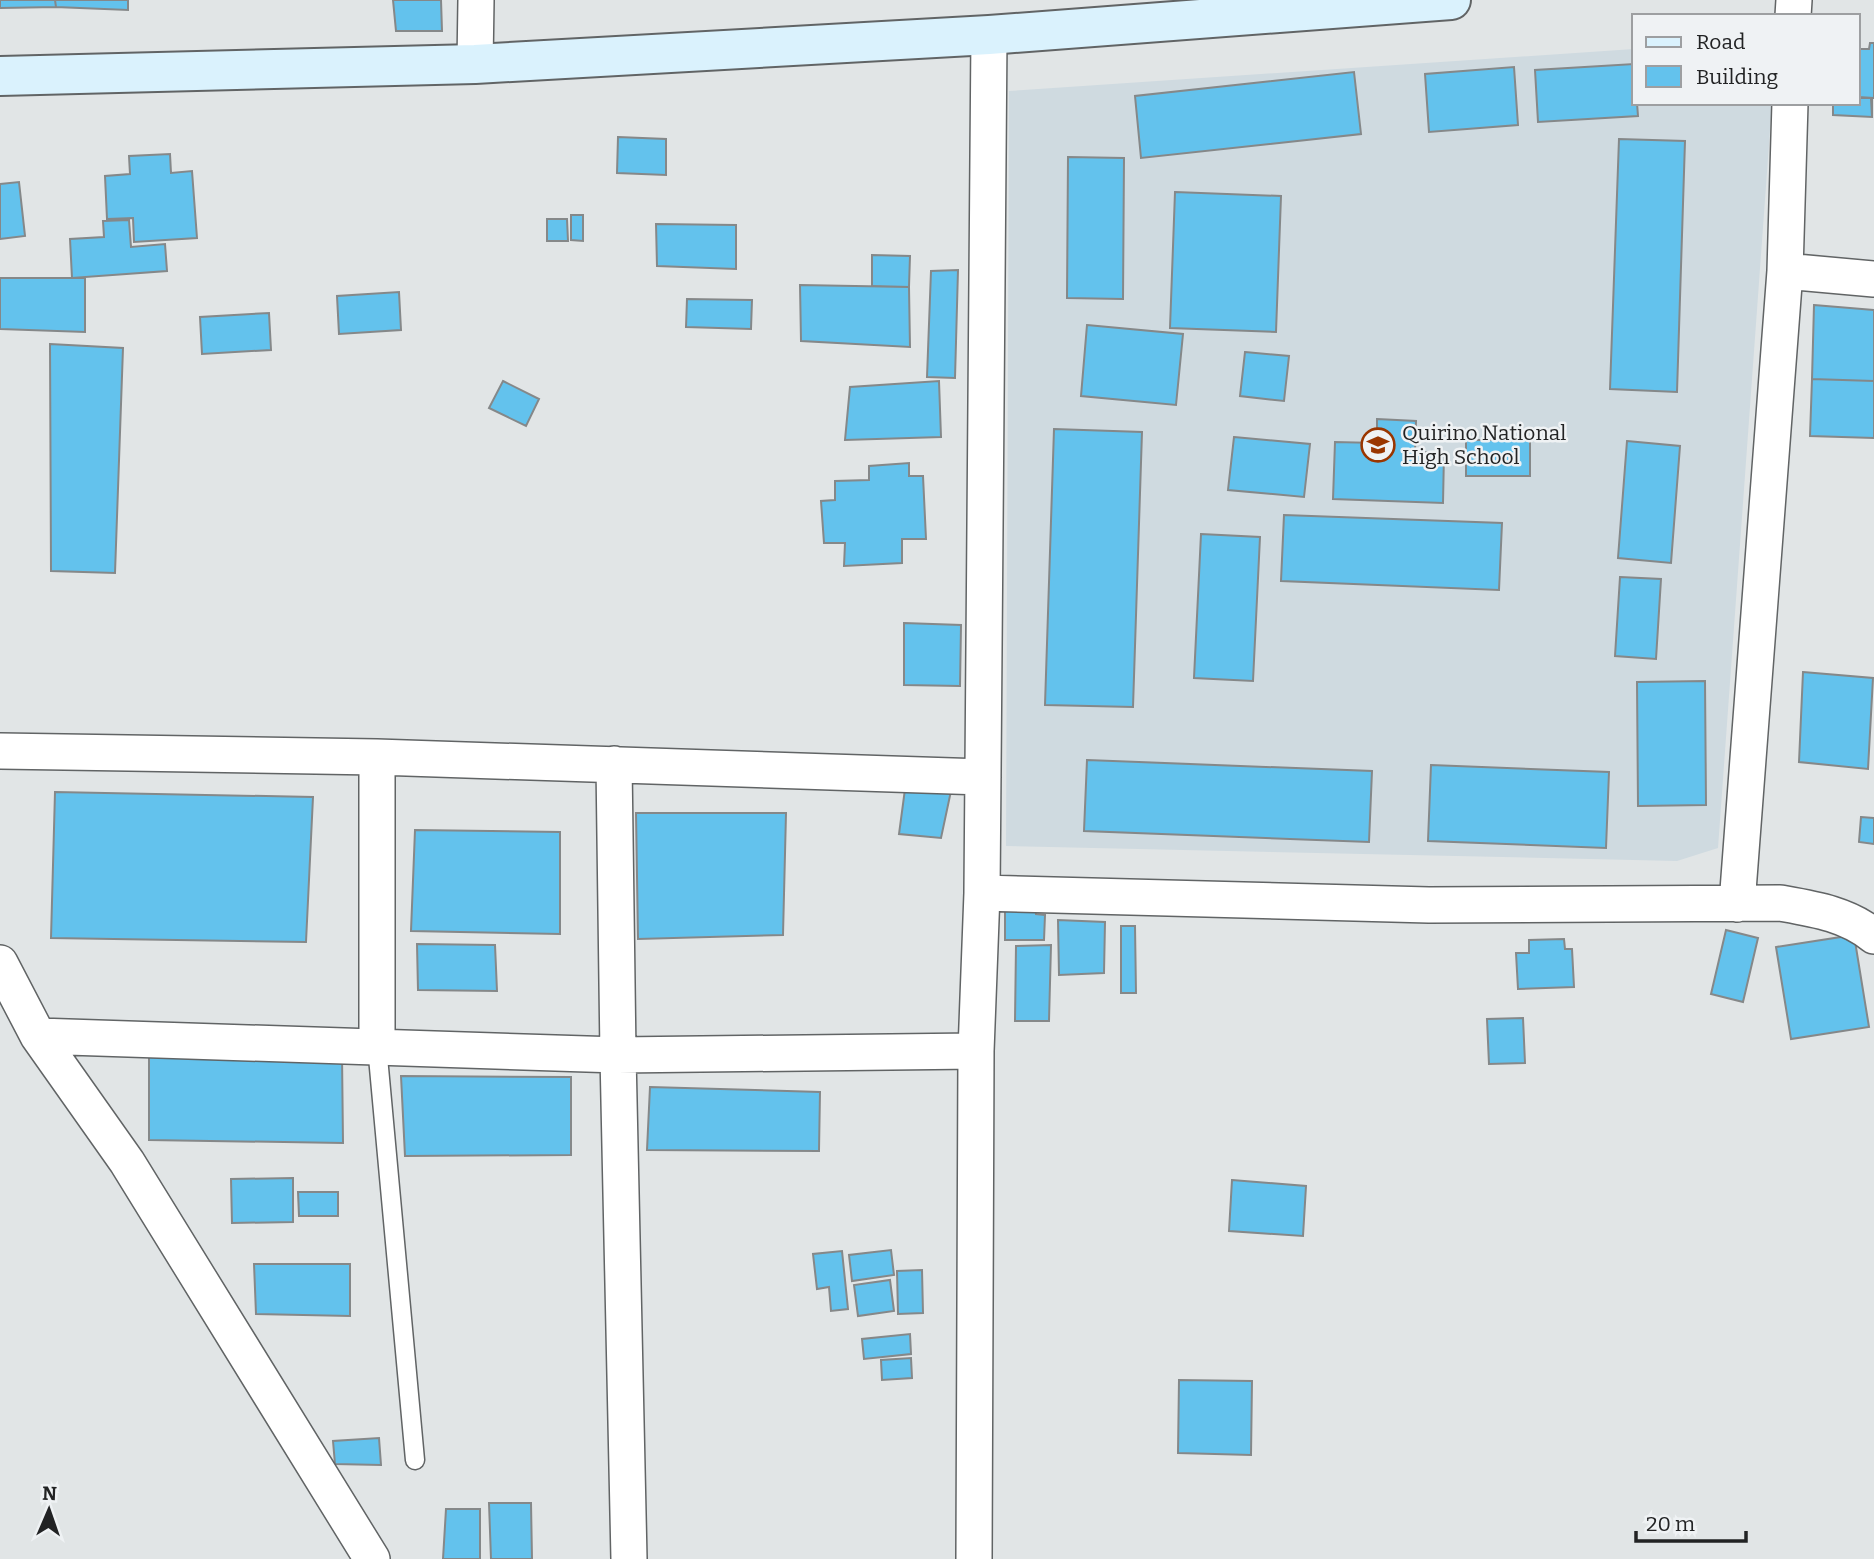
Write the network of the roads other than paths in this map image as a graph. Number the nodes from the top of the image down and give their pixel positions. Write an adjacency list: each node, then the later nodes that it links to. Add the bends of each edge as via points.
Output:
1 (476, 0): 4 (street)
2 (1451, 0): 3 (main road)
3 (989, 35): 4 (main road); 12 (street)
4 (475, 64): 5 (main road)
5 (0, 76)
6 (1790, 105): 7 (street)
7 (1785, 271): 8 (street); 14 (street)
8 (1874, 279)
9 (0, 751): 10 (street)
10 (377, 757): 11 (street); 18 (street)
11 (614, 764): 12 (street); 20 (street)
12 (983, 777): 13 (street)
13 (982, 893): 14 (street, via 1429,905); 19 (street)
14 (1738, 904): 15 (street, via 1780,903 1815,909 1844,917)
15 (1874, 936)
16 (0, 962): 17 (street)
17 (38, 1036): 18 (street); 22 (street, via 127,1162)
18 (377, 1046): 20 (street); 21 (lane)
19 (975, 1051): 20 (street); 24 (street)
20 (618, 1055): 23 (street)
21 (415, 1460)
22 (372, 1559)
23 (629, 1559)
24 (974, 1559)

